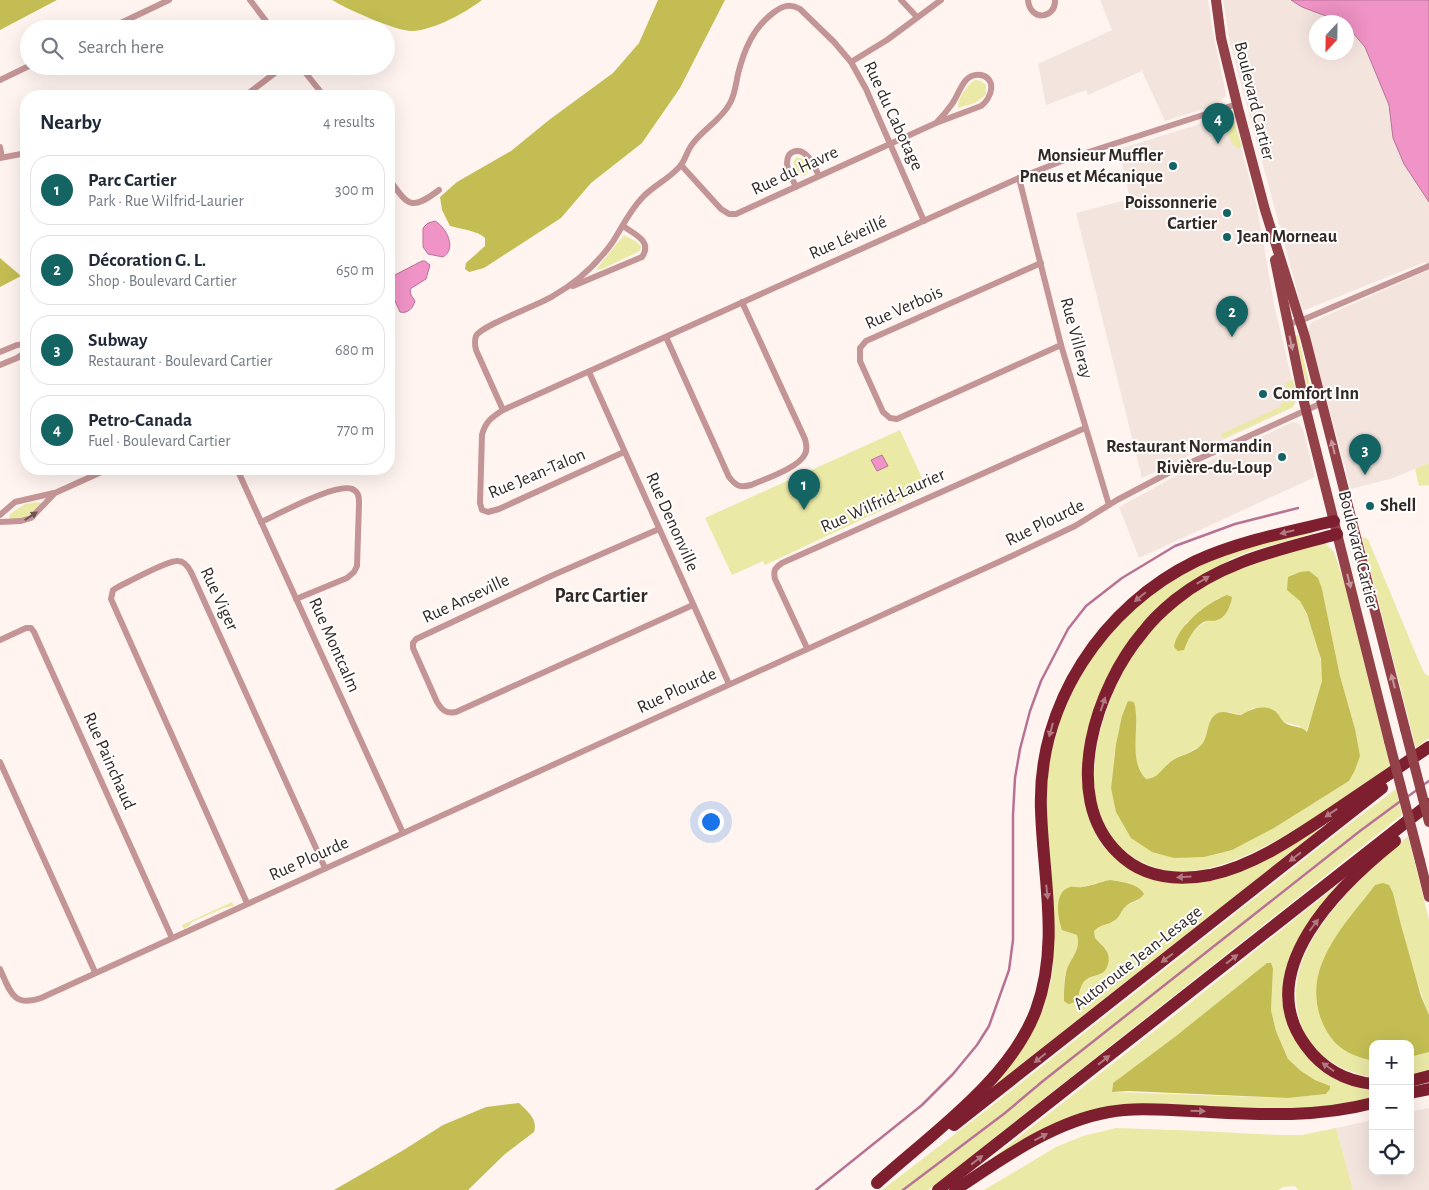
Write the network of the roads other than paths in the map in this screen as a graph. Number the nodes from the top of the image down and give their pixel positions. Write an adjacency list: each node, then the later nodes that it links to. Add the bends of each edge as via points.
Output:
1 (169, 0): 9 (street)
2 (250, 0): 10 (street)
3 (901, 0): 8 (street)
4 (941, 0): 8 (street)
5 (1028, 0): 6 (street, via 1032,12 1038,15 1054,9)
6 (1055, 0)
7 (1216, 0): 18 (main road, Boulevard Cartier, via 1221,38)
8 (917, 17): 11 (street)
9 (127, 20)
10 (265, 20)
11 (851, 62): 20 (street, Rue du Cabotage); 24 (street, Rue du Cabotage, via 800,9 793,5 783,6 764,20 753,35 731,103 693,142)
12 (20, 70): 15 (street)
13 (272, 75): 16 (street)
14 (307, 75): 17 (street)
15 (0, 80)
16 (252, 90)
17 (319, 90)
18 (1238, 104): 26 (street, Rue Léveillé, via 1067,159); 30 (main road, Boulevard Cartier)
19 (936, 122): 19 (street, Rue du Havre, via 987,102 992,89 990,83 980,75 966,80 946,113); 20 (street, Rue du Havre)
20 (890, 144): 25 (street, Rue du Havre); 31 (street, Rue du Cabotage)
21 (0, 147): 23 (street)
22 (20, 154): 23 (street)
23 (1, 158)
24 (681, 165): 27 (street, Rue du Havre, via 729,214 743,212); 32 (street, Rue du Cabotage, via 640,199)
25 (819, 176): 27 (street, Rue du Havre); 27 (street, via 810,158 798,151 792,153 787,163)
26 (1019, 178): 31 (street, Rue Léveillé); 33 (street, Rue Villeray)
27 (796, 187)
28 (395, 188): 29 (street, via 413,204 422,202)
29 (439, 190)
30 (1265, 210): 37 (main road, Boulevard Cartier); 38 (main road, Boulevard Cartier)
31 (924, 221): 36 (street, Rue Léveillé)
32 (623, 226): 35 (street, Rue du Cabotage, via 597,262); 35 (street, Rue du Cabotage, via 645,242 647,248 642,257)
33 (1041, 263): 40 (street, Rue Villeray); 40 (street, Rue Verbois, via 866,341 860,348 860,361 883,412 897,419)
34 (1429, 266): 37 (street)
35 (564, 289): 47 (street, Rue du Cabotage, via 476,336 474,345)
36 (742, 302): 39 (street, Rue Léveillé); 39 (street, via 807,448 800,462 760,481 743,488 729,477)
37 (1300, 322): 38 (street); 46 (main road, Boulevard Cartier)
38 (1287, 324): 48 (main road, Boulevard Cartier, one-way to 48)
39 (666, 336): 45 (street, Rue Léveillé)
40 (1061, 344): 50 (street, Rue Villeray)
41 (20, 345): 42 (street)
42 (0, 352)
43 (20, 356): 44 (street)
44 (0, 365)
45 (589, 372): 47 (street, Rue Léveillé); 51 (street, Rue Denonville)
46 (1322, 403): 48 (street, Rue Plourde); 57 (main road, Boulevard Cartier, one-way to 46)
47 (503, 410): 49 (street, Rue Léveillé)
48 (1306, 410): 55 (street, Rue Plourde, via 1172,471); 58 (main road, Boulevard Cartier)
49 (484, 427): 51 (street, Rue Jean-Talon, via 480,503 482,510 488,512)
50 (1085, 428): 55 (street, Rue Villeray); 67 (street, Rue Wilfrid-Laurier, via 775,568 775,579)
51 (624, 452): 61 (street, Rue Denonville)
52 (95, 475): 54 (street)
53 (240, 475): 60 (street, Rue Montcalm)
54 (55, 493): 56 (street, via 21,500); 59 (street, one-way to 54, via 31,518)
55 (1109, 505): 67 (street, Rue Plourde, via 1067,530)
56 (0, 515)
57 (1351, 518): 58 (main road); 62 (main road, Boulevard Cartier)
58 (1334, 521): 63 (main road, Boulevard Cartier); 88 (highway, one-way to 88, via 1232,547 1177,571 1131,604 1087,655 1058,708 1042,772 1041,813 1050,929 1043,989 1036,1011 1006,1063 951,1118)
59 (0, 522)
60 (261, 522): 64 (street, Rue Montcalm); 64 (street, via 332,489 349,487 358,494 357,566 347,578)
61 (659, 529): 65 (street, Rue Denonville); 65 (street, Rue Anseville, via 416,639 413,648 437,702 441,709 456,712)
62 (1354, 530): 63 (main road); 74 (main road, Boulevard Cartier, one-way to 62, bridge)
63 (1338, 534): 69 (highway, one-way to 63, via 1300,833 1229,870 1170,878 1140,869 1128,863 1110,846 1096,823 1088,786 1094,733 1110,684 1144,630 1175,600 1220,570); 77 (main road, Boulevard Cartier, one-way to 77, bridge)
64 (296, 599): 75 (street, Rue Montcalm)
65 (693, 605): 68 (street, Rue Denonville)
66 (0, 640): 79 (street, Rue Painchaud, via 26,628 34,632)
67 (807, 648): 68 (street, Rue Plourde)
68 (729, 684): 75 (street, Rue Plourde)
69 (1429, 747)
70 (1429, 751): 88 (highway, Autoroute Jean-Lesage, one-way to 88, via 1000,1090)
71 (0, 762): 81 (street)
72 (1429, 804): 89 (highway, one-way to 72)
73 (1429, 812): 84 (highway, one-way to 73, via 1341,1076 1313,1055 1291,1018 1289,978 1301,946 1327,907 1361,871)
74 (1429, 822)
75 (403, 833): 76 (street, Rue Plourde)
76 (325, 868): 78 (street, Rue Plourde); 78 (street, Rue Viger, via 191,572 181,561 167,564 113,590 111,599)
77 (1429, 897)
78 (247, 903): 79 (street, Rue Plourde)
79 (172, 938): 81 (street, Rue Plourde)
80 (0, 969): 81 (street, Rue Plourde, via 14,996 21,1002 41,998)
81 (95, 972)
82 (1429, 1076): 83 (highway)
83 (1414, 1080)
84 (1369, 1083)
85 (1429, 1089): 86 (highway)
86 (1414, 1093)
87 (1369, 1104): 90 (highway, one-way to 87, via 1027,1144 1074,1121 1110,1112 1156,1109 1301,1115)
88 (872, 1187)
89 (938, 1190)
90 (954, 1190)

